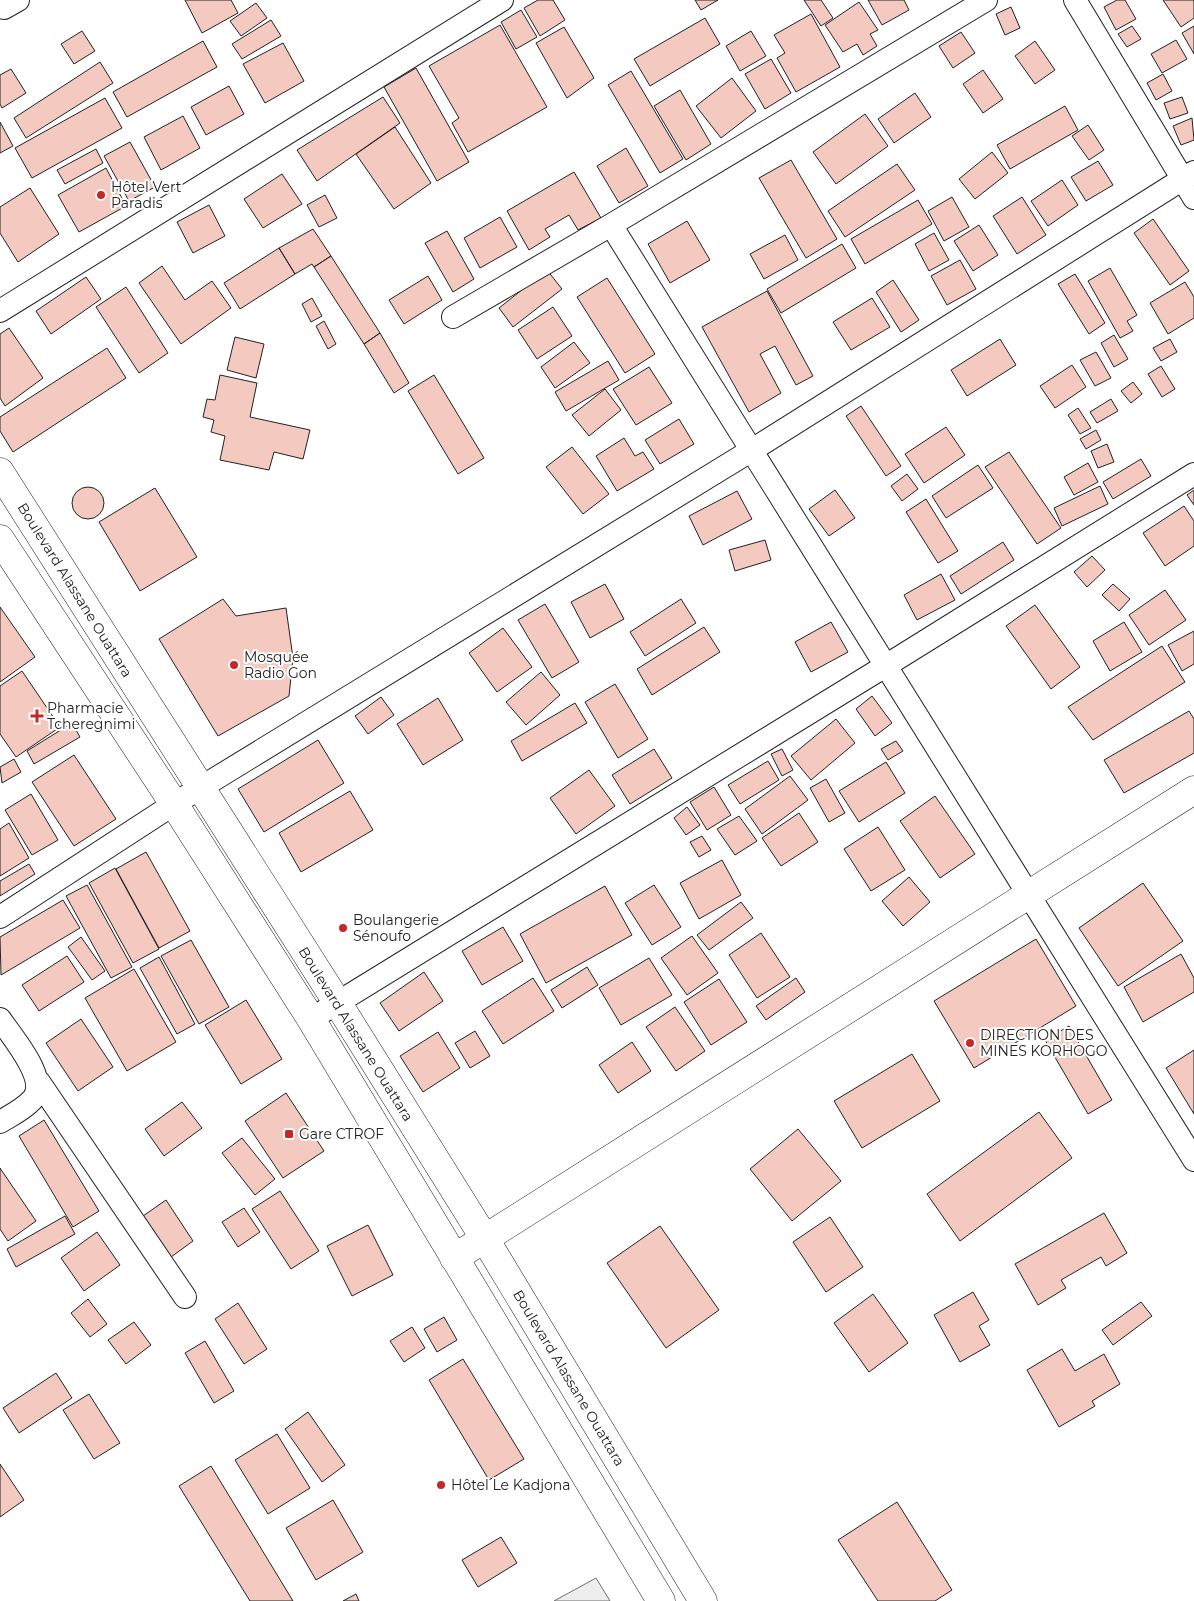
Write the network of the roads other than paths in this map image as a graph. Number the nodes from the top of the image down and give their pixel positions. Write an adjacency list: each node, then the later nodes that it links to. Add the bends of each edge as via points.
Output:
1 (502, 0): 4 (street)
2 (986, 0): 7 (street)
3 (1075, 0): 5 (street)
4 (479, 6): 8 (street)
5 (1188, 176): 6 (street); 10 (street)
6 (1194, 198)
7 (612, 225): 9 (street); 10 (street)
8 (0, 311)
9 (453, 317)
10 (752, 450): 14 (street); 15 (street)
11 (0, 472): 15 (main road, Boulevard Alassane Ouattara)
12 (1194, 474): 14 (street)
13 (0, 539): 17 (main road)
14 (887, 665): 18 (street); 20 (street)
15 (200, 788): 17 (street); 20 (main road, Boulevard Alassane Ouattara)
16 (1194, 790): 18 (main road)
17 (174, 804): 19 (street); 22 (main road)
18 (1028, 893): 25 (street); 26 (main road)
19 (0, 917)
20 (337, 1002): 22 (street); 26 (main road, Boulevard Alassane Ouattara)
21 (0, 1019): 23 (street)
22 (311, 1019): 27 (main road)
23 (39, 1082): 24 (street, via 33,1100); 28 (street)
24 (0, 1122)
25 (1194, 1160)
26 (485, 1240): 27 (main road); 30 (main road, Boulevard Alassane Ouattara)
27 (454, 1258): 29 (main road)
28 (185, 1297)
29 (662, 1601)
30 (703, 1601)

